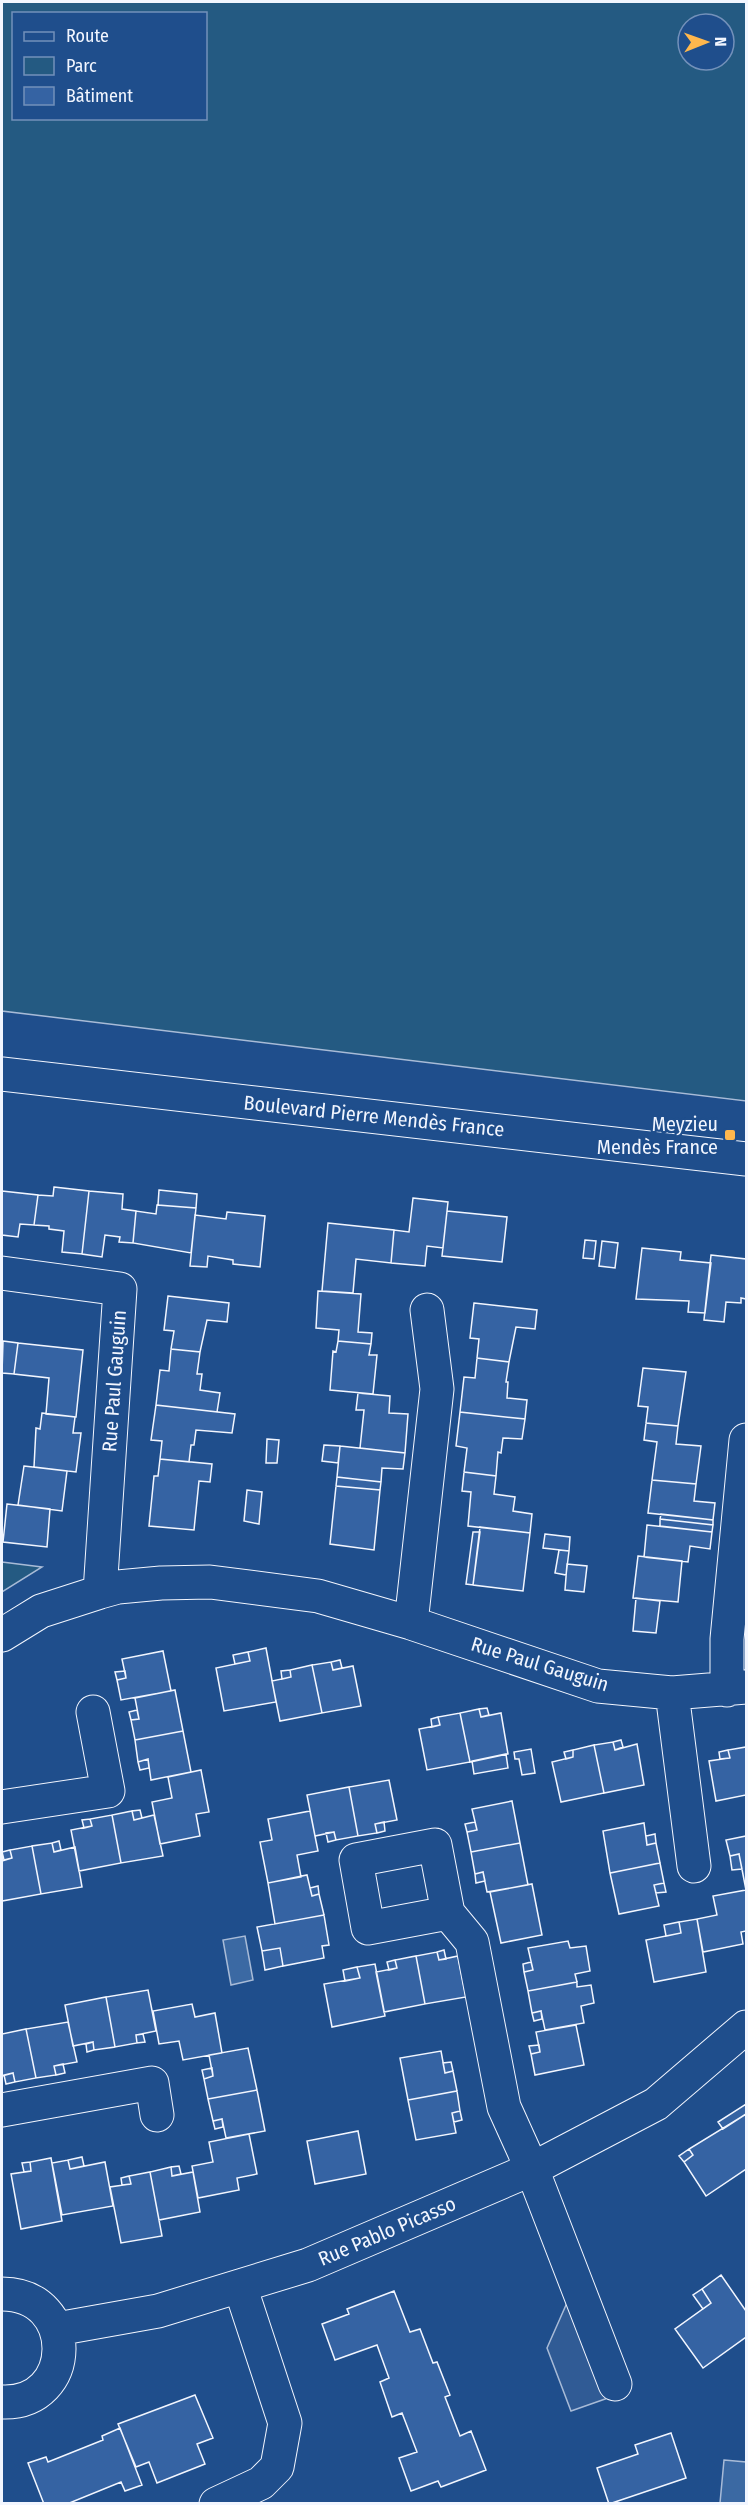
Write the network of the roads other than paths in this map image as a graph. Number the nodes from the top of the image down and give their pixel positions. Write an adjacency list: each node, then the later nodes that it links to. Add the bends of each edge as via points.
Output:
1 (2, 1074): 2 (street, Boulevard Pierre Mendès France)
2 (747, 1159)
3 (2, 1273): 6 (street, Rue Paul Gauguin, via 120,1289)
4 (427, 1310): 7 (street, via 437,1389)
5 (747, 1440): 9 (street, Rue Paul Gauguin, via 727,1639)
6 (100, 1592): 7 (street, Rue Paul Gauguin, via 161,1583 210,1582 318,1596); 8 (street, Rue Paul Gauguin, via 41,1611)
7 (411, 1623): 10 (street, Rue Paul Gauguin, via 598,1686)
8 (2, 1635)
9 (737, 1689): 10 (street, Rue Paul Gauguin)
10 (672, 1693): 13 (street)
11 (93, 1712): 12 (street, via 108,1791)
12 (2, 1808)
13 (694, 1866)
14 (448, 1913): 18 (street, via 472,1942 504,2107)
15 (747, 2027): 18 (street, Rue Pablo Picasso, via 656,2103)
16 (2, 2110): 17 (street, via 152,2083)
17 (157, 2115)
18 (532, 2169): 19 (street, Rue Pablo Picasso, via 308,2265); 22 (street)
19 (240, 2286): 21 (street, Rue Pablo Picasso, via 158,2311); 24 (street, via 285,2423 277,2467 261,2483)
20 (2, 2294): 21 (street, via 33,2301 48,2313)
21 (57, 2330): 23 (street, via 57,2366 48,2382 35,2394)
22 (615, 2384)
23 (2, 2402)
24 (216, 2504)

